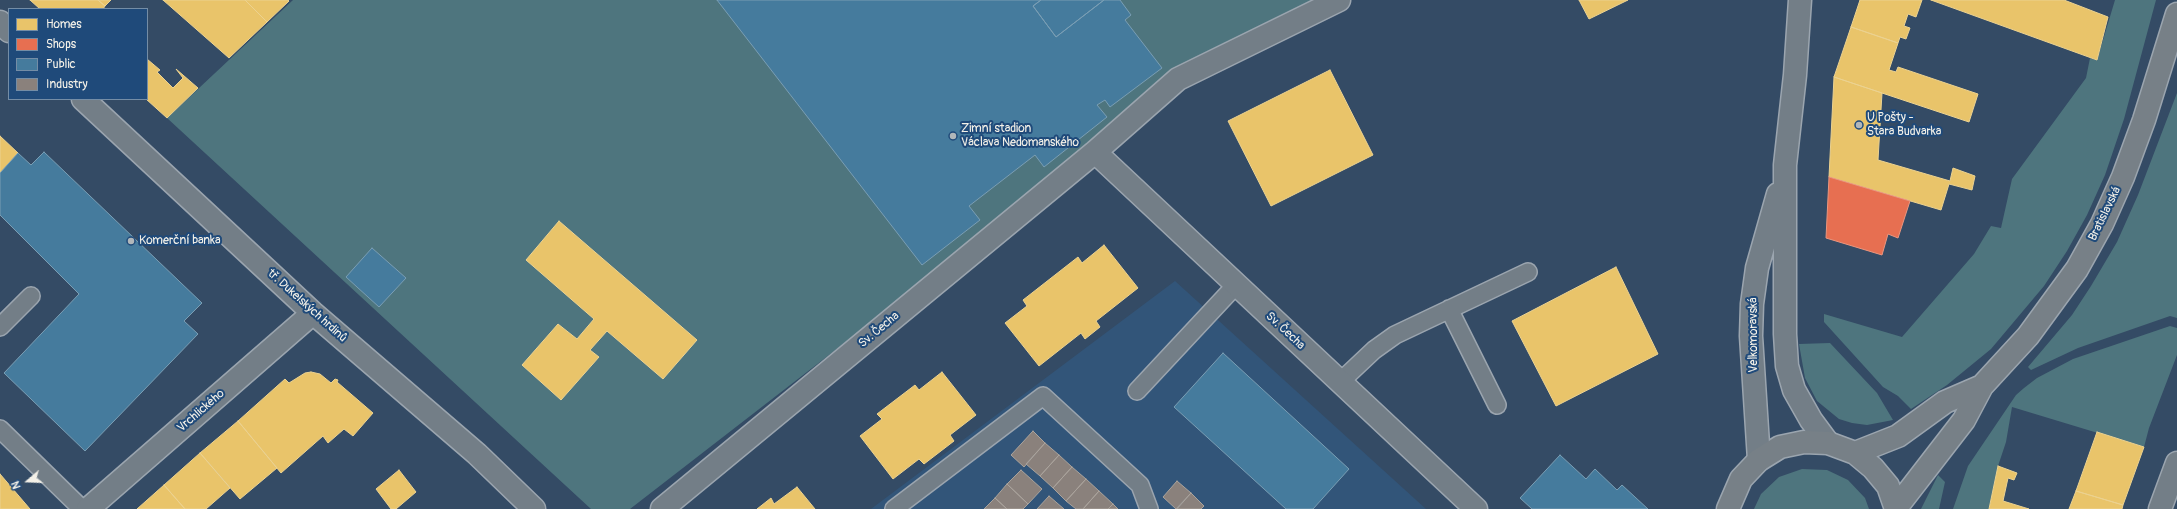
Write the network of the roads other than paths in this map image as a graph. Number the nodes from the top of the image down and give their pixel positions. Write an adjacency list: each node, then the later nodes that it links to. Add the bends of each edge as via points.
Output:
1 (1339, 0): 7 (street, Sv. Čecha, via 1178,79)
2 (1800, 0): 8 (street, Velkomoravská)
3 (2177, 14): 16 (main road, Bratislavská, via 2144,120 2102,224 2077,269 2028,336)
4 (0, 22): 5 (street)
5 (8, 29)
6 (84, 100): 13 (street, tř. Dukelských hrdinů)
7 (1095, 152): 10 (street, Sv. Čecha); 27 (street, Sv. Čecha)
8 (1785, 165): 20 (street, Velkomoravská, via 1787,366 1794,390); 22 (street, Velkomoravská, via 1757,268 1752,304 1751,336)
9 (1528, 272): 12 (lane)
10 (1236, 285): 15 (street, Sv. Čecha); 17 (lane)
11 (31, 296): 14 (lane)
12 (1450, 309): 15 (lane, via 1394,335); 18 (lane)
13 (313, 313): 25 (street, Vrchlického); 26 (street, tř. Dukelských hrdinů, via 477,454)
14 (0, 327)
15 (1340, 382): 30 (street, Sv. Čecha)
16 (1982, 386): 21 (main road, Bratislavská, via 1945,402 1898,436); 32 (main road, Bratislavská, via 1964,420)
17 (1136, 391)
18 (1497, 405)
19 (0, 429): 24 (lane)
20 (1828, 443): 21 (main road); 22 (main road, via 1804,442 1780,447)
21 (1855, 453): 32 (main road, via 1873,468 1888,486)
22 (1759, 460): 31 (main road, via 1741,479)
23 (2175, 473): 33 (street)
24 (82, 509)
25 (88, 509)
26 (534, 509)
27 (662, 509)
28 (894, 509): 29 (lane, via 1043,396 1140,485)
29 (1148, 509)
30 (1476, 509)
31 (1728, 509)
32 (1896, 509)
33 (2160, 509)

